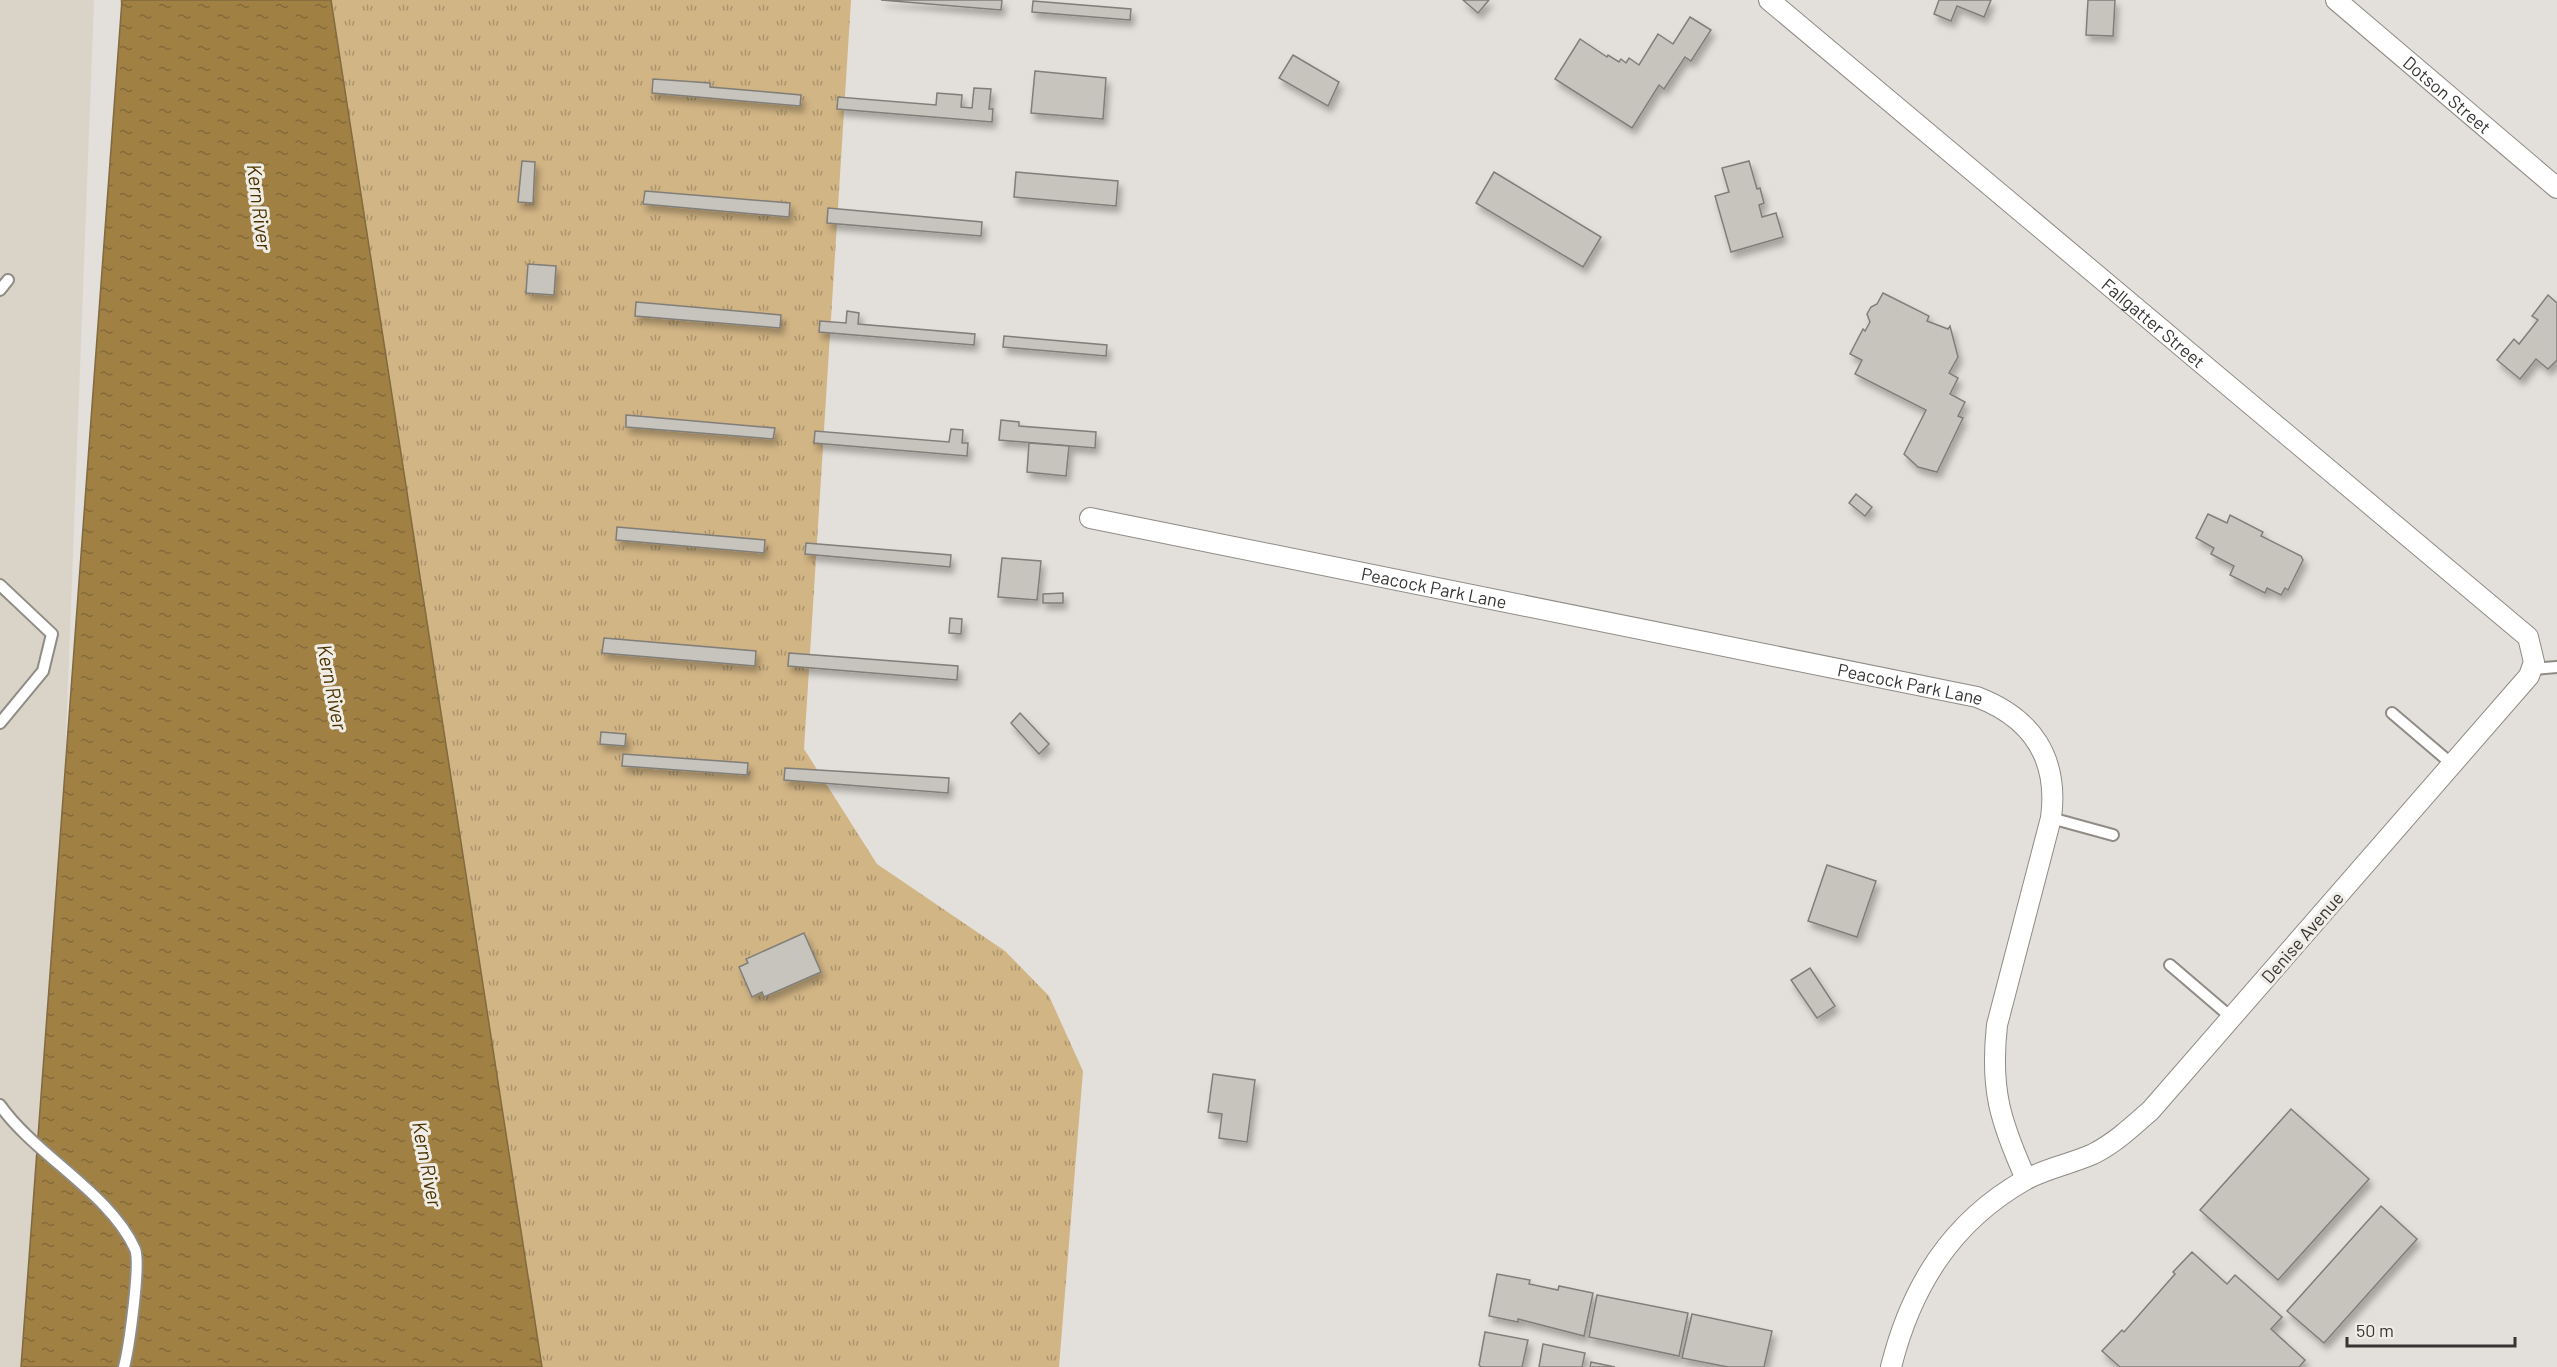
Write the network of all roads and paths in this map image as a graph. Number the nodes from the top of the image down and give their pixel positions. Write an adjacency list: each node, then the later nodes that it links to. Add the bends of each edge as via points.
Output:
1 (1768, 0): 8 (street, Fallgatter Street, via 2519,629 2528,637)
2 (2336, 0): 3 (street, Dotson Street)
3 (2557, 188)
4 (8, 280): 5 (lane)
5 (0, 290)
6 (1090, 518): 13 (street, Peacock Park Lane, via 1977,696 1999,705 2033,734 2052,778)
7 (0, 585): 11 (lane, via 52,634 43,671)
8 (2532, 659): 9 (lane); 12 (street, Denise Avenue, via 2529,676)
9 (2557, 668)
10 (2392, 712): 12 (lane)
11 (0, 723)
12 (2453, 765): 16 (street, Denise Avenue)
13 (2051, 818): 14 (lane); 18 (street, Peacock Park Lane, via 1997,1025 1993,1058 2003,1126)
14 (2113, 835)
15 (2170, 965): 16 (lane)
16 (2232, 1018): 18 (street, Denise Avenue, via 2151,1110 2122,1135 2093,1154)
17 (0, 1105): 19 (lane, via 117,1220 136,1251 130,1341)
18 (2026, 1179): 20 (street, via 1955,1236 1933,1264 1900,1328)
19 (124, 1367)
20 (1891, 1367)

